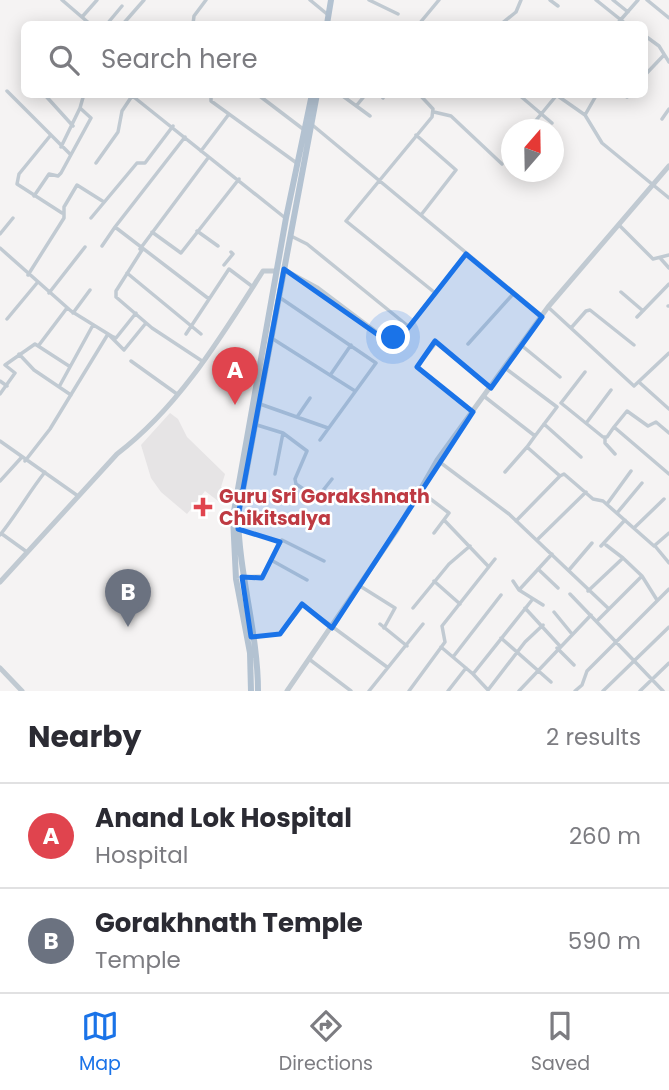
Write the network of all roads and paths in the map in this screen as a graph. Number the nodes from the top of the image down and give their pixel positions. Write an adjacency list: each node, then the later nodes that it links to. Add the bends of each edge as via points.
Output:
1 (62, 0): 20 (street)
2 (97, 0): 20 (street)
3 (144, 0): 24 (street)
4 (206, 0): 25 (street)
5 (310, 0): 19 (street)
6 (333, 0): 19 (main road); 27 (main road)
7 (369, 0): 18 (street)
8 (439, 0): 28 (street)
9 (521, 0): 29 (street)
10 (550, 0): 16 (street)
11 (596, 0): 30 (street)
12 (613, 0): 17 (street)
13 (638, 0): 17 (street)
14 (647, 0): 21 (street)
15 (122, 6): 23 (street)
16 (558, 6)
17 (628, 12): 31 (street)
18 (398, 14)
19 (329, 15): 26 (main road)
20 (82, 18): 22 (street)
21 (669, 18)
22 (86, 21)
23 (110, 21)
24 (126, 21)
25 (193, 21)
26 (328, 21)
27 (329, 21)
28 (422, 21)
29 (505, 21)
30 (616, 21)
31 (620, 21)
32 (648, 38): 33 (street)
33 (664, 55): 34 (street); 35 (street)
34 (669, 62)
35 (648, 73)
36 (6, 91): 67 (street)
37 (48, 98): 63 (street)
38 (83, 98): 52 (street)
39 (129, 98): 73 (street, via 120,129)
40 (135, 98): 64 (street)
41 (212, 98): 55 (street)
42 (262, 98): 65 (street)
43 (314, 98): 62 (main road)
44 (346, 98): 51 (street)
45 (363, 98): 51 (street)
46 (422, 98): 54 (street)
47 (522, 98): 56 (street)
48 (554, 98): 56 (street)
49 (561, 98): 57 (street)
50 (595, 98): 57 (street)
51 (357, 105): 58 (street)
52 (80, 108): 63 (street); 71 (street, via 91,118)
53 (669, 109): 61 (street)
54 (434, 113): 66 (street); 74 (street, via 451,116)
55 (229, 114): 70 (street); 75 (street)
56 (540, 115): 59 (street); 60 (street)
57 (585, 115): 79 (street, via 603,143)
58 (370, 116)
59 (537, 119)
60 (546, 119)
61 (662, 119)
62 (309, 122): 65 (main road); 78 (street); 93 (main road)
63 (73, 126): 69 (street)
64 (173, 126): 68 (street); 82 (street, via 145,163 137,163)
65 (305, 130): 75 (main road)
66 (416, 135): 78 (street); 84 (street, via 456,170)
67 (50, 136): 69 (street); 80 (street, via 16,180)
68 (185, 137): 70 (street); 89 (street)
69 (61, 147): 71 (street)
70 (201, 151): 72 (street)
71 (70, 154): 80 (street, via 60,175 49,174)
72 (208, 158): 77 (street); 91 (street)
73 (96, 163)
74 (501, 163)
75 (298, 164): 87 (main road)
76 (669, 166): 79 (street)
77 (239, 178): 87 (street); 90 (street)
78 (378, 179): 84 (street); 114 (street, via 347,215 347,223)
79 (653, 187): 81 (street); 88 (street)
80 (34, 196): 83 (street)
81 (669, 198)
82 (104, 202): 83 (street, via 77,185); 86 (street)
83 (64, 214): 109 (street)
84 (421, 215): 100 (street)
85 (13, 218): 92 (street)
86 (91, 218)
87 (286, 218): 107 (main road)
88 (620, 226): 102 (street, via 653,259); 120 (street)
89 (115, 227): 94 (street); 98 (street)
90 (197, 231): 91 (street, via 181,253); 95 (street)
91 (152, 232): 98 (street)
92 (0, 234)
93 (289, 236): 106 (main road); 130 (street, via 307,244)
94 (102, 246)
95 (218, 246)
96 (85, 247): 116 (street)
97 (0, 248): 109 (street)
98 (141, 249): 108 (street); 119 (street)
99 (231, 252): 104 (street)
100 (466, 254): 114 (street); 117 (street)
101 (669, 255): 102 (street)
102 (661, 258): 105 (street)
103 (220, 262): 104 (street)
104 (227, 267): 112 (street); 119 (street)
105 (669, 268)
106 (284, 269): 118 (main road); 130 (street, via 317,287 392,344)
107 (276, 271): 112 (street, via 264,270); 271 (main road, via 233,517)
108 (127, 272): 124 (street, via 116,297); 131 (street)
109 (28, 275): 110 (street)
110 (37, 282): 116 (street); 127 (street)
111 (669, 284): 122 (street)
112 (253, 287): 145 (street)
113 (90, 290): 123 (street)
114 (434, 292): 130 (street)
115 (621, 292): 122 (street)
116 (49, 293): 121 (street)
117 (514, 293): 125 (street); 137 (street)
118 (279, 297): 136 (main road); 139 (street)
119 (209, 299): 131 (street)
120 (548, 307): 125 (street); 132 (street)
121 (67, 308): 123 (street); 138 (street)
122 (642, 310): 126 (street)
123 (73, 313): 129 (street)
124 (136, 313): 128 (street); 133 (street, via 116,338)
125 (542, 317): 140 (street)
126 (637, 317)
127 (7, 319)
128 (146, 323): 133 (street, via 124,351); 145 (street)
129 (93, 325): 133 (street); 146 (street)
130 (408, 326)
131 (190, 327): 134 (street); 135 (street)
132 (571, 328): 141 (street, via 590,310); 152 (street, via 634,386)
133 (108, 334): 160 (street)
134 (186, 334)
135 (201, 334)
136 (271, 338): 149 (street); 163 (main road)
137 (468, 344)
138 (39, 345): 143 (street); 146 (street)
139 (351, 345): 149 (street); 157 (street, via 376,363)
140 (521, 345): 147 (street); 150 (street)
141 (634, 345)
142 (669, 353): 152 (street)
143 (19, 354): 153 (street, via 5,365 15,373); 154 (street)
144 (131, 362): 159 (street)
145 (202, 362): 159 (street)
146 (69, 366): 154 (street)
147 (505, 368): 155 (street); 165 (street)
148 (585, 372): 164 (street)
149 (331, 374): 157 (street)
150 (560, 377)
151 (0, 382): 153 (street)
152 (640, 383): 166 (street)
153 (7, 386): 158 (street)
154 (59, 387): 160 (street)
155 (491, 387): 161 (street); 167 (street, via 433,344 419,369)
156 (611, 390): 169 (street)
157 (355, 391): 173 (street)
158 (0, 394)
159 (177, 394): 196 (street)
160 (71, 396): 183 (street)
161 (485, 397): 167 (street); 176 (street)
162 (310, 398): 168 (street)
163 (258, 403): 168 (street); 171 (main road)
164 (561, 403): 165 (street); 169 (street)
165 (557, 407): 170 (street)
166 (669, 409)
167 (473, 412): 184 (street)
168 (297, 417): 173 (street)
169 (587, 423): 177 (street)
170 (544, 424): 176 (street); 182 (street)
171 (255, 425): 174 (street); 204 (main road)
172 (614, 427): 175 (street, via 627,411 648,426 656,422); 177 (street); 189 (street)
173 (328, 428): 178 (street)
174 (283, 433): 188 (street); 191 (street, via 307,451 296,484 317,498)
175 (669, 433)
176 (535, 436): 180 (street)
177 (605, 437): 181 (street)
178 (320, 440)
179 (0, 441): 183 (street)
180 (527, 447): 187 (street); 190 (street)
181 (615, 454)
182 (581, 457)
183 (23, 459): 186 (street); 192 (street)
184 (437, 460): 194 (street); 202 (street)
185 (631, 471): 198 (street)
186 (45, 472): 196 (street); 207 (street)
187 (505, 472)
188 (275, 474)
189 (669, 474)
190 (560, 476): 195 (street, via 564,474); 202 (street)
191 (332, 479)
192 (0, 481)
193 (642, 483): 199 (street)
194 (420, 491): 201 (street, via 448,511); 229 (street)
195 (586, 492): 198 (street); 208 (street)
196 (78, 496): 213 (street)
197 (664, 499): 203 (street)
198 (607, 504): 199 (street)
199 (617, 513): 200 (street)
200 (625, 520): 203 (street); 215 (street, via 603,545)
201 (445, 521): 205 (street); 211 (street)
202 (516, 521): 208 (street)
203 (634, 528): 212 (street)
204 (238, 529): 209 (street); 224 (main road)
205 (434, 533)
206 (669, 533): 212 (street)
207 (0, 535): 213 (street)
208 (537, 540): 214 (street)
209 (280, 542): 217 (street); 218 (street)
210 (592, 544): 222 (street)
211 (470, 546): 220 (street); 226 (street)
212 (655, 546): 219 (street)
213 (27, 552): 228 (street)
214 (552, 554): 221 (street); 222 (street)
215 (623, 558): 223 (street); 233 (street)
216 (495, 559): 220 (street)
217 (271, 560): 224 (street, via 260,578); 225 (street)
218 (324, 561)
219 (669, 563)
220 (488, 566): 238 (street)
221 (538, 569): 230 (street); 232 (street)
222 (569, 569): 233 (street)
223 (642, 576): 237 (street); 242 (street)
224 (242, 577): 251 (main road)
225 (307, 580)
226 (434, 581): 238 (street); 240 (street)
227 (513, 581): 232 (street)
228 (0, 582)
229 (360, 586): 249 (street); 254 (street, via 395,608 382,626)
230 (558, 588)
231 (669, 589): 237 (street)
232 (519, 590): 236 (street)
233 (588, 591): 242 (street)
234 (570, 594): 244 (street)
235 (501, 595): 258 (street)
236 (532, 600): 239 (street); 241 (street)
237 (657, 600): 253 (street)
238 (460, 604): 255 (street, via 442,626 445,639)
239 (543, 605)
240 (413, 608)
241 (525, 608): 247 (street); 252 (street)
242 (609, 609): 245 (street)
243 (554, 612): 250 (street)
244 (591, 615): 245 (street); 250 (street)
245 (598, 620): 253 (street)
246 (424, 624): 254 (street)
247 (543, 625): 256 (street); 257 (street)
248 (669, 627): 260 (street)
249 (332, 628): 251 (street, via 303,605 280,635); 259 (street); 263 (street)
250 (572, 634): 256 (street)
251 (251, 637): 272 (main road)
252 (501, 638): 257 (street); 267 (street)
253 (615, 640): 260 (street); 280 (street)
254 (407, 646): 263 (street)
255 (441, 647): 258 (street); 276 (street)
256 (558, 647): 262 (street); 266 (street)
257 (518, 654): 266 (street); 278 (street)
258 (453, 657): 265 (street)
259 (309, 659): 273 (street); 274 (street)
260 (634, 661): 268 (street); 281 (street)
261 (669, 663): 268 (street)
262 (574, 665)
263 (387, 667): 275 (street)
264 (0, 668): 270 (street)
265 (466, 668): 267 (street); 277 (street)
266 (537, 671): 269 (street); 279 (street)
267 (473, 674): 278 (street)
268 (651, 680): 282 (street); 283 (street)
269 (551, 682)
270 (22, 691)
271 (251, 691)
272 (258, 691)
273 (287, 691)
274 (351, 691)
275 (369, 691)
276 (409, 691)
277 (448, 691)
278 (488, 691)
279 (519, 691)
280 (575, 691)
281 (603, 691)
282 (640, 691)
283 (663, 691)

